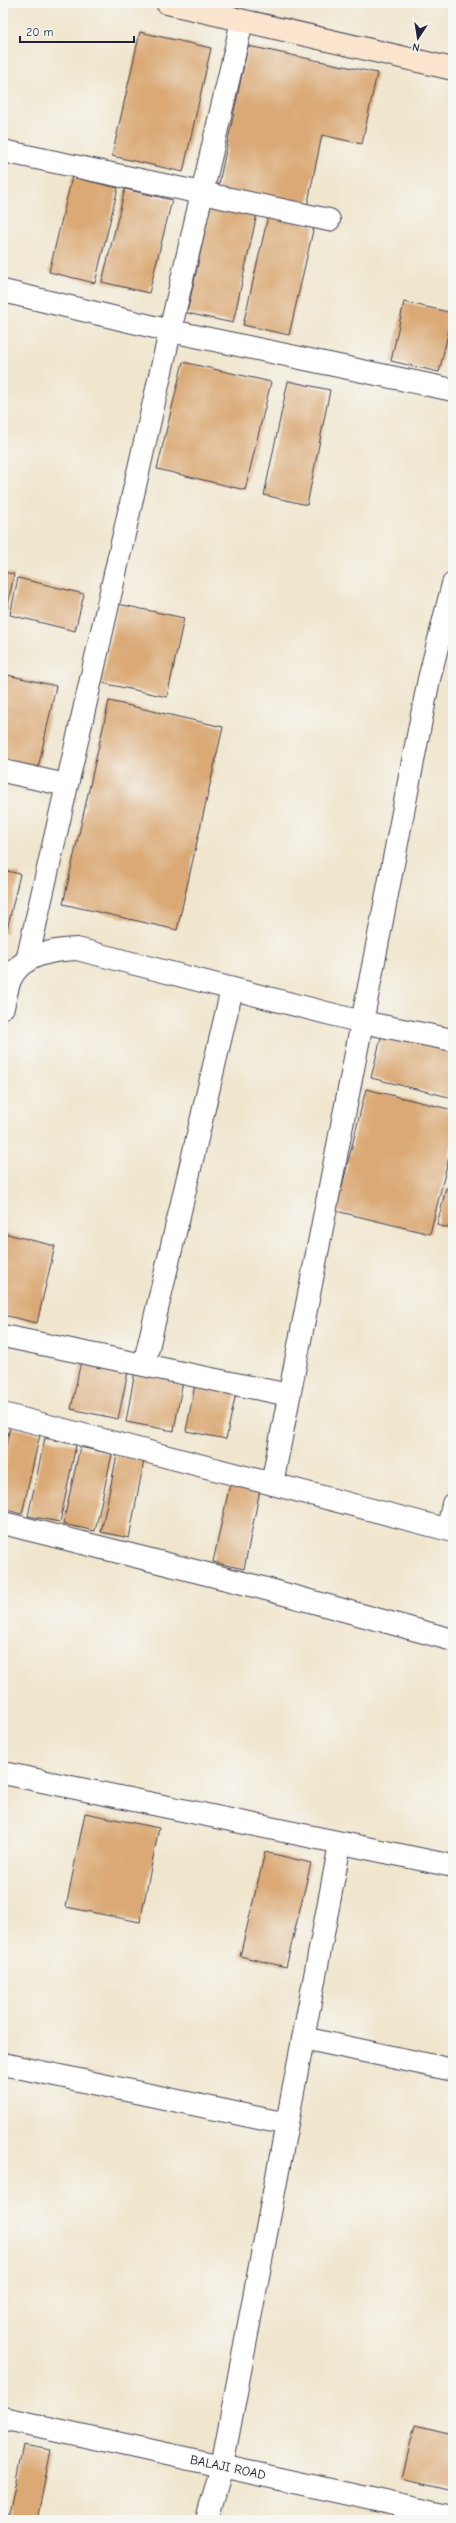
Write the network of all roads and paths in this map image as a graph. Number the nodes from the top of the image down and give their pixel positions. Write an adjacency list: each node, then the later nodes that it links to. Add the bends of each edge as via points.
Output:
1 (167, 3): 2 (street)
2 (190, 6): 3 (street)
3 (242, 21): 4 (street); 6 (street)
4 (453, 69)
5 (3, 151): 6 (street)
6 (202, 194): 7 (street); 9 (street)
7 (329, 220)
8 (3, 291): 9 (street)
9 (171, 331): 10 (street); 14 (street, via 131,492)
10 (453, 390)
11 (453, 584): 12 (street)
12 (447, 631): 18 (street, via 429,680)
13 (3, 771): 14 (street)
14 (66, 785): 15 (street)
15 (27, 961): 16 (street, via 49,951 77,949); 17 (street, via 10,979)
16 (232, 989): 18 (street); 21 (street)
17 (3, 1007)
18 (362, 1022): 19 (street); 22 (street)
19 (453, 1040)
20 (3, 1336): 21 (street)
21 (144, 1365): 22 (street)
22 (289, 1395): 24 (street)
23 (3, 1414): 24 (street)
24 (272, 1484): 27 (street)
25 (453, 1504): 27 (street)
26 (3, 1523): 28 (street, via 255,1586)
27 (450, 1530)
28 (453, 1640)
29 (3, 1773): 30 (street)
30 (340, 1844): 31 (street); 32 (street)
31 (453, 1866)
32 (303, 2038): 34 (street); 35 (street)
33 (3, 2064): 35 (street)
34 (453, 2070)
35 (287, 2124): 37 (street)
36 (3, 2418): 37 (street, BALAJI ROAD)
37 (222, 2466): 38 (street, BALAJI ROAD); 39 (street)
38 (453, 2517)
39 (207, 2520)

